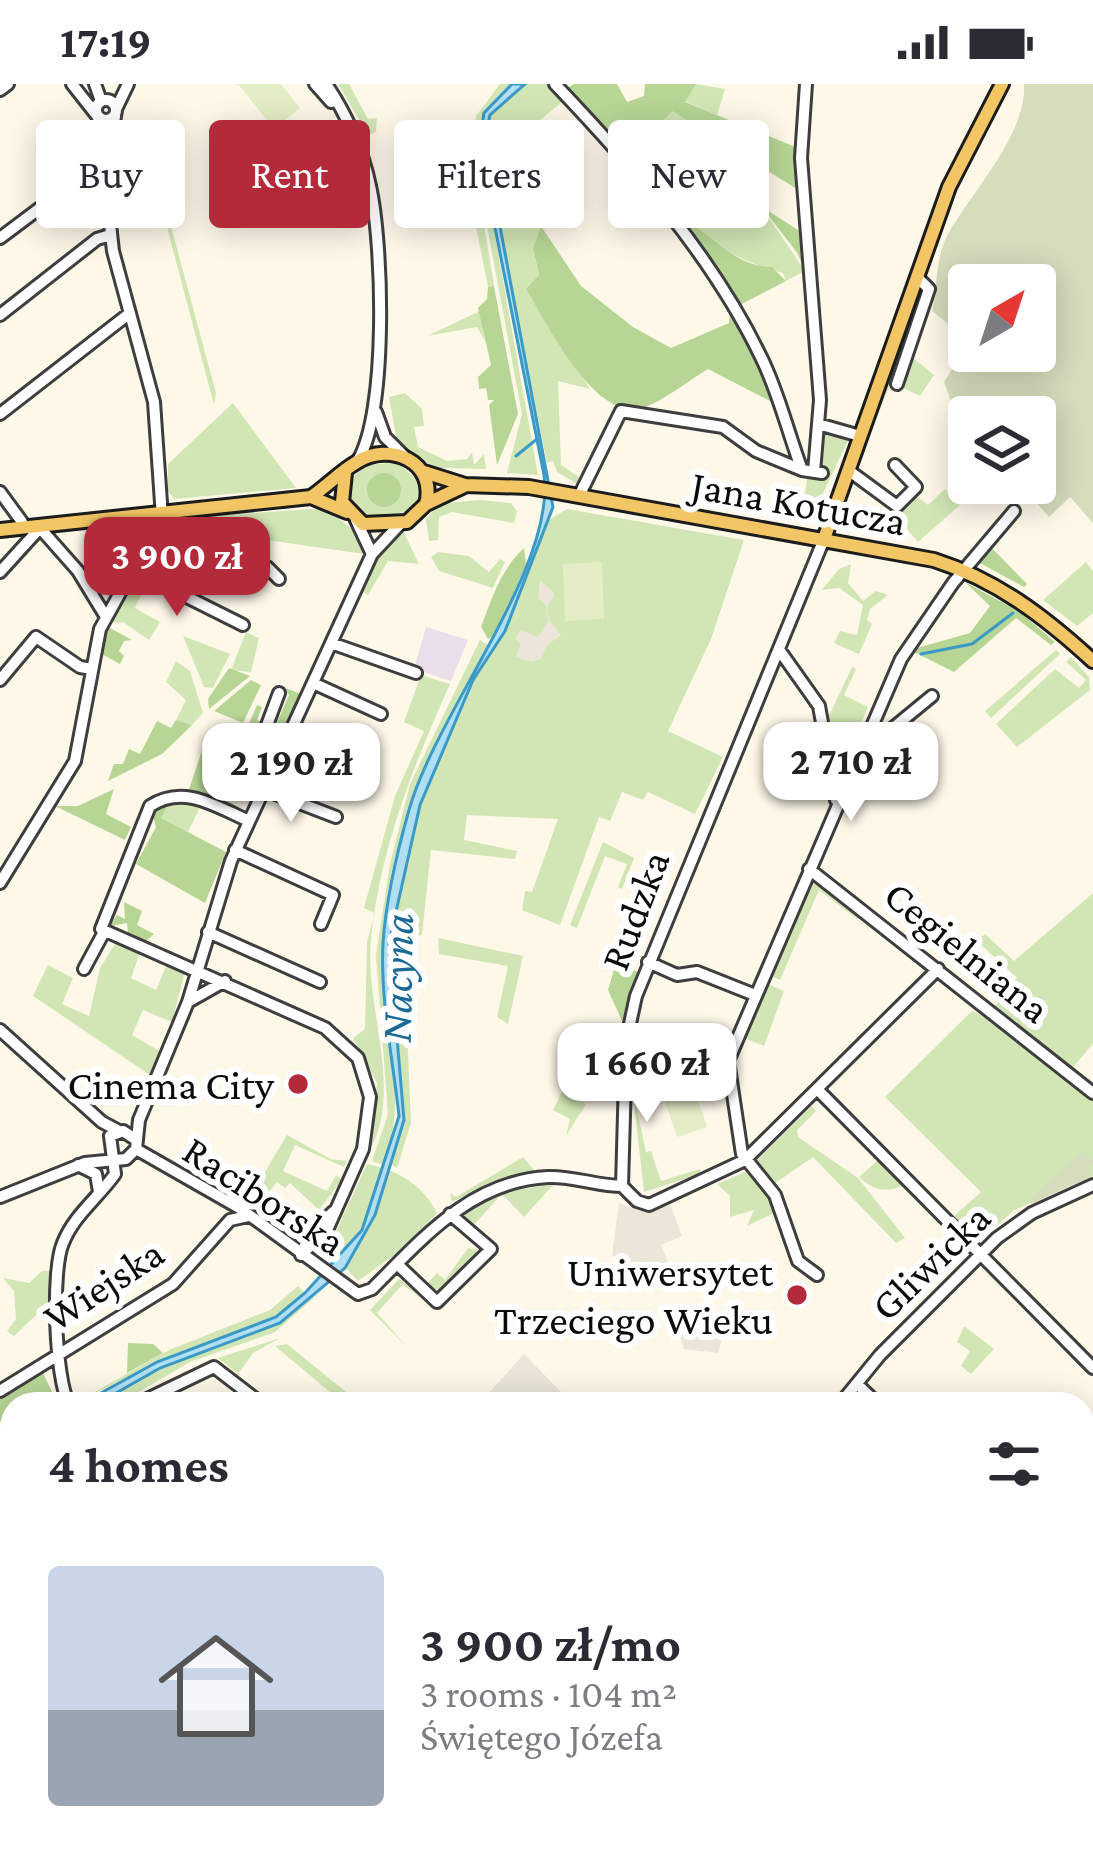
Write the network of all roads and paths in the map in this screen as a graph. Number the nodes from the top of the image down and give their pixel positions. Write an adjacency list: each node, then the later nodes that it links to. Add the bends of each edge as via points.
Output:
1 (8, 84): 10 (street)
2 (95, 84): 11 (street)
3 (125, 84): 11 (street)
4 (315, 84): 12 (street)
5 (326, 84): 12 (street)
6 (555, 84): 33 (street, via 624,158 707,268 761,357)
7 (806, 84): 26 (street, via 801,158)
8 (1001, 84): 20 (main road, Rudzka, via 959,162)
9 (75, 87): 11 (street); 13 (street)
10 (0, 90)
11 (110, 107): 13 (street); 15 (street)
12 (338, 109): 24 (street, via 360,150 377,225)
13 (98, 117): 14 (street)
14 (98, 120)
15 (108, 120)
16 (36, 210): 19 (street)
17 (109, 228): 18 (street)
18 (110, 235): 21 (street); 22 (street)
19 (0, 238)
20 (916, 277): 23 (street, Rudzka, via 928,289); 27 (main road, Rudzka)
21 (130, 313): 25 (street); 40 (street, via 155,409)
22 (0, 315)
23 (897, 384)
24 (376, 410): 28 (street, via 384,435); 29 (street)
25 (0, 414)
26 (818, 424): 27 (street); 33 (street)
27 (860, 436): 31 (main road, Rudzka)
28 (407, 458): 29 (main road); 32 (main road)
29 (357, 462): 34 (main road)
30 (896, 465): 31 (street, via 916,488 897,506)
31 (848, 470): 48 (main road, Rudzka)
32 (424, 472): 35 (main road, Jana Kotucza); 39 (main road)
33 (813, 472): 37 (street, via 756,451 723,427 621,411)
34 (345, 473): 38 (main road); 43 (main road, via 340,493)
35 (465, 485): 37 (main road, Jana Kotucza); 39 (main road, Jana Kotucza)
36 (0, 492): 44 (street)
37 (573, 495): 48 (main road, Jana Kotucza)
38 (311, 497): 40 (main road); 43 (main road)
39 (426, 504): 45 (main road)
40 (161, 510): 42 (main road); 49 (street)
41 (1014, 512): 52 (street)
42 (109, 516): 44 (main road); 47 (main road)
43 (351, 516): 45 (main road, via 374,526); 50 (street)
44 (22, 522): 46 (main road)
45 (400, 524): 50 (street)
46 (0, 528): 47 (main road)
47 (40, 528): 53 (street); 55 (street)
48 (824, 539): 52 (main road, Jana Kotucza); 58 (street, Rudzka)
49 (149, 541): 51 (street); 54 (street, via 267,566)
50 (372, 554): 57 (street)
51 (133, 571): 55 (street); 56 (street)
52 (964, 571): 59 (main road, Jana Kotucza, via 1030,607); 69 (street, via 912,641)
53 (0, 572)
54 (278, 580)
55 (106, 616): 60 (street)
56 (243, 625)
57 (331, 643): 61 (street); 63 (street)
58 (780, 651): 71 (street, via 819,706); 78 (street, Rudzka)
59 (1093, 662)
60 (92, 669): 62 (street, via 36,637); 75 (street, via 75,761)
61 (416, 673)
62 (0, 680)
63 (313, 683): 66 (street); 68 (street)
64 (279, 693): 67 (street)
65 (932, 696): 69 (street)
66 (381, 714)
67 (263, 736): 68 (street); 70 (street, via 248,771)
68 (282, 749): 70 (street)
69 (852, 763): 71 (street)
70 (264, 788): 72 (street); 73 (street)
71 (836, 800): 76 (street)
72 (336, 817)
73 (248, 821): 74 (street); 81 (street, via 193,796 166,795 150,806)
74 (235, 850): 79 (street, via 332,895); 82 (street)
75 (4, 863): 77 (street)
76 (809, 869): 86 (street, Cegielniana); 89 (street)
77 (0, 883)
78 (664, 921): 80 (street); 83 (street, Rudzka)
79 (321, 924)
80 (679, 927)
81 (104, 932): 84 (street); 85 (street)
82 (208, 932): 85 (street); 87 (street)
83 (648, 962): 89 (street); 100 (street, Rudzka, via 626,1042)
84 (84, 969)
85 (198, 969): 88 (street); 90 (street)
86 (938, 969): 92 (street, Cegielniana); 93 (street)
87 (320, 982)
88 (224, 984): 90 (street); 107 (street, via 330,1030 361,1063 370,1097 365,1140 336,1210)
89 (755, 995): 97 (street, via 727,1067)
90 (188, 1002): 94 (street)
91 (0, 1030): 94 (street, Raciborska)
92 (1090, 1085)
93 (818, 1090): 97 (street); 109 (street)
94 (126, 1135): 95 (street); 95 (street, via 128,1158); 96 (street, Raciborska); 96 (street); 98 (street)
95 (113, 1156): 98 (street); 101 (street, via 116,1172)
96 (149, 1158): 103 (street, Raciborska)
97 (746, 1160): 100 (street, via 649,1204); 113 (street, via 775,1195 798,1262)
98 (81, 1164): 101 (street, via 96,1174); 102 (street)
99 (1093, 1185): 109 (street, Gliwicka, via 1032,1213)
100 (622, 1186): 104 (street, via 531,1179)
101 (99, 1192): 115 (street, via 59,1253)
102 (0, 1197)
103 (226, 1202): 105 (street, Raciborska); 106 (street)
104 (450, 1214): 111 (street); 111 (street, via 491,1249 484,1258 437,1302)
105 (248, 1216): 106 (street); 108 (street, Raciborska)
106 (230, 1220): 115 (street, Wiejska, via 180,1280)
107 (313, 1240): 108 (street); 110 (street); 112 (street)
108 (284, 1243): 110 (street, Raciborska)
109 (981, 1253): 116 (street); 117 (street, Gliwicka)
110 (302, 1255): 112 (street, Raciborska)
111 (398, 1265): 112 (street, Raciborska, via 358,1294)
112 (321, 1267)
113 (817, 1275)
114 (1093, 1349): 116 (street)
115 (58, 1353): 118 (street, Wiejska); 119 (street)
116 (1088, 1364)
117 (856, 1384): 122 (street, Gliwicka); 123 (street)
118 (0, 1391)
119 (64, 1392)
120 (161, 1392): 121 (street, via 214,1366)
121 (247, 1392)
122 (850, 1392)
123 (865, 1392)

